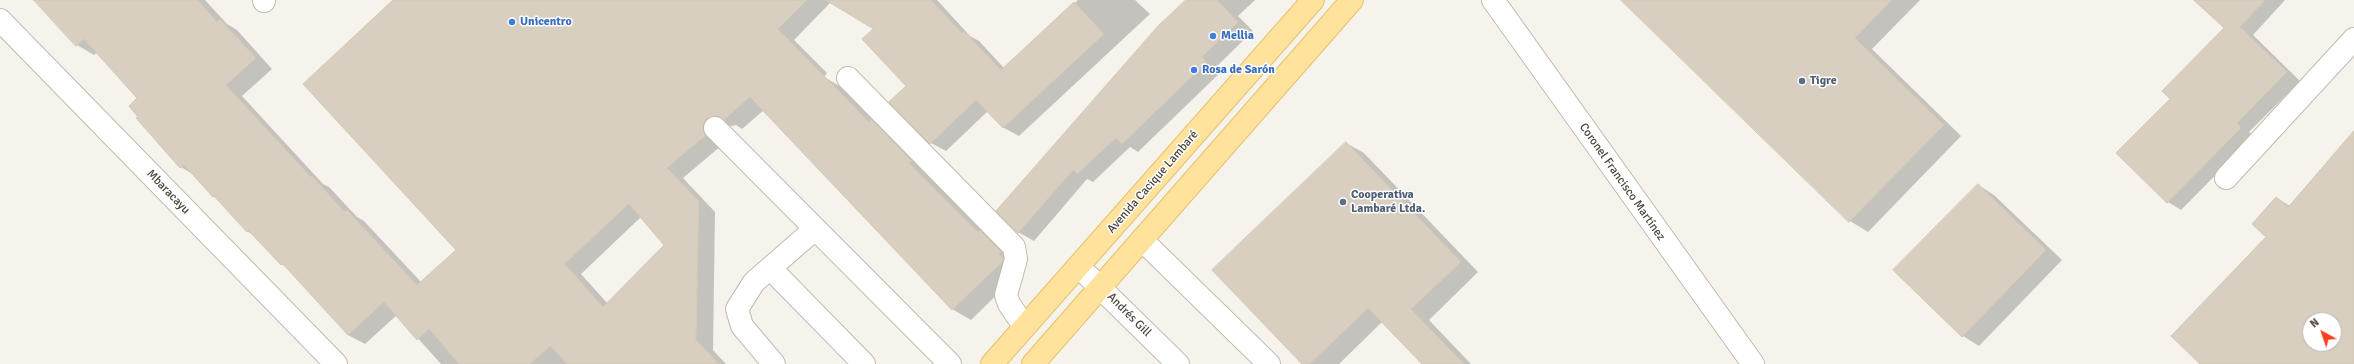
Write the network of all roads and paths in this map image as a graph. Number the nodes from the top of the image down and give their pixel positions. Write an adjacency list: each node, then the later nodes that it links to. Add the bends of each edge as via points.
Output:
1 (1312, 0): 11 (main road, Avenida Cacique Lambaré)
2 (1352, 0): 10 (main road)
3 (1493, 0): 23 (street, Coronel Francisco Martínez)
4 (0, 20): 15 (street, Mbaracayu)
5 (2354, 39): 8 (street)
6 (848, 78): 14 (street, via 1014,247 1016,259 1006,295)
7 (715, 128): 9 (street)
8 (2226, 178)
9 (816, 229): 12 (street); 18 (street)
10 (1142, 240): 13 (main road); 22 (street)
11 (1079, 266): 13 (street, Andrés Gill); 14 (main road, Avenida Cacique Lambaré)
12 (770, 268): 16 (street, via 754,282 737,309 742,326); 17 (street)
13 (1101, 286): 20 (main road); 21 (street, Andrés Gill)
14 (1024, 326): 19 (main road, Avenida Cacique Lambaré)
15 (336, 364)
16 (774, 364)
17 (864, 364)
18 (950, 364)
19 (992, 364)
20 (1033, 364)
21 (1178, 364)
22 (1269, 364)
23 (1753, 364)

